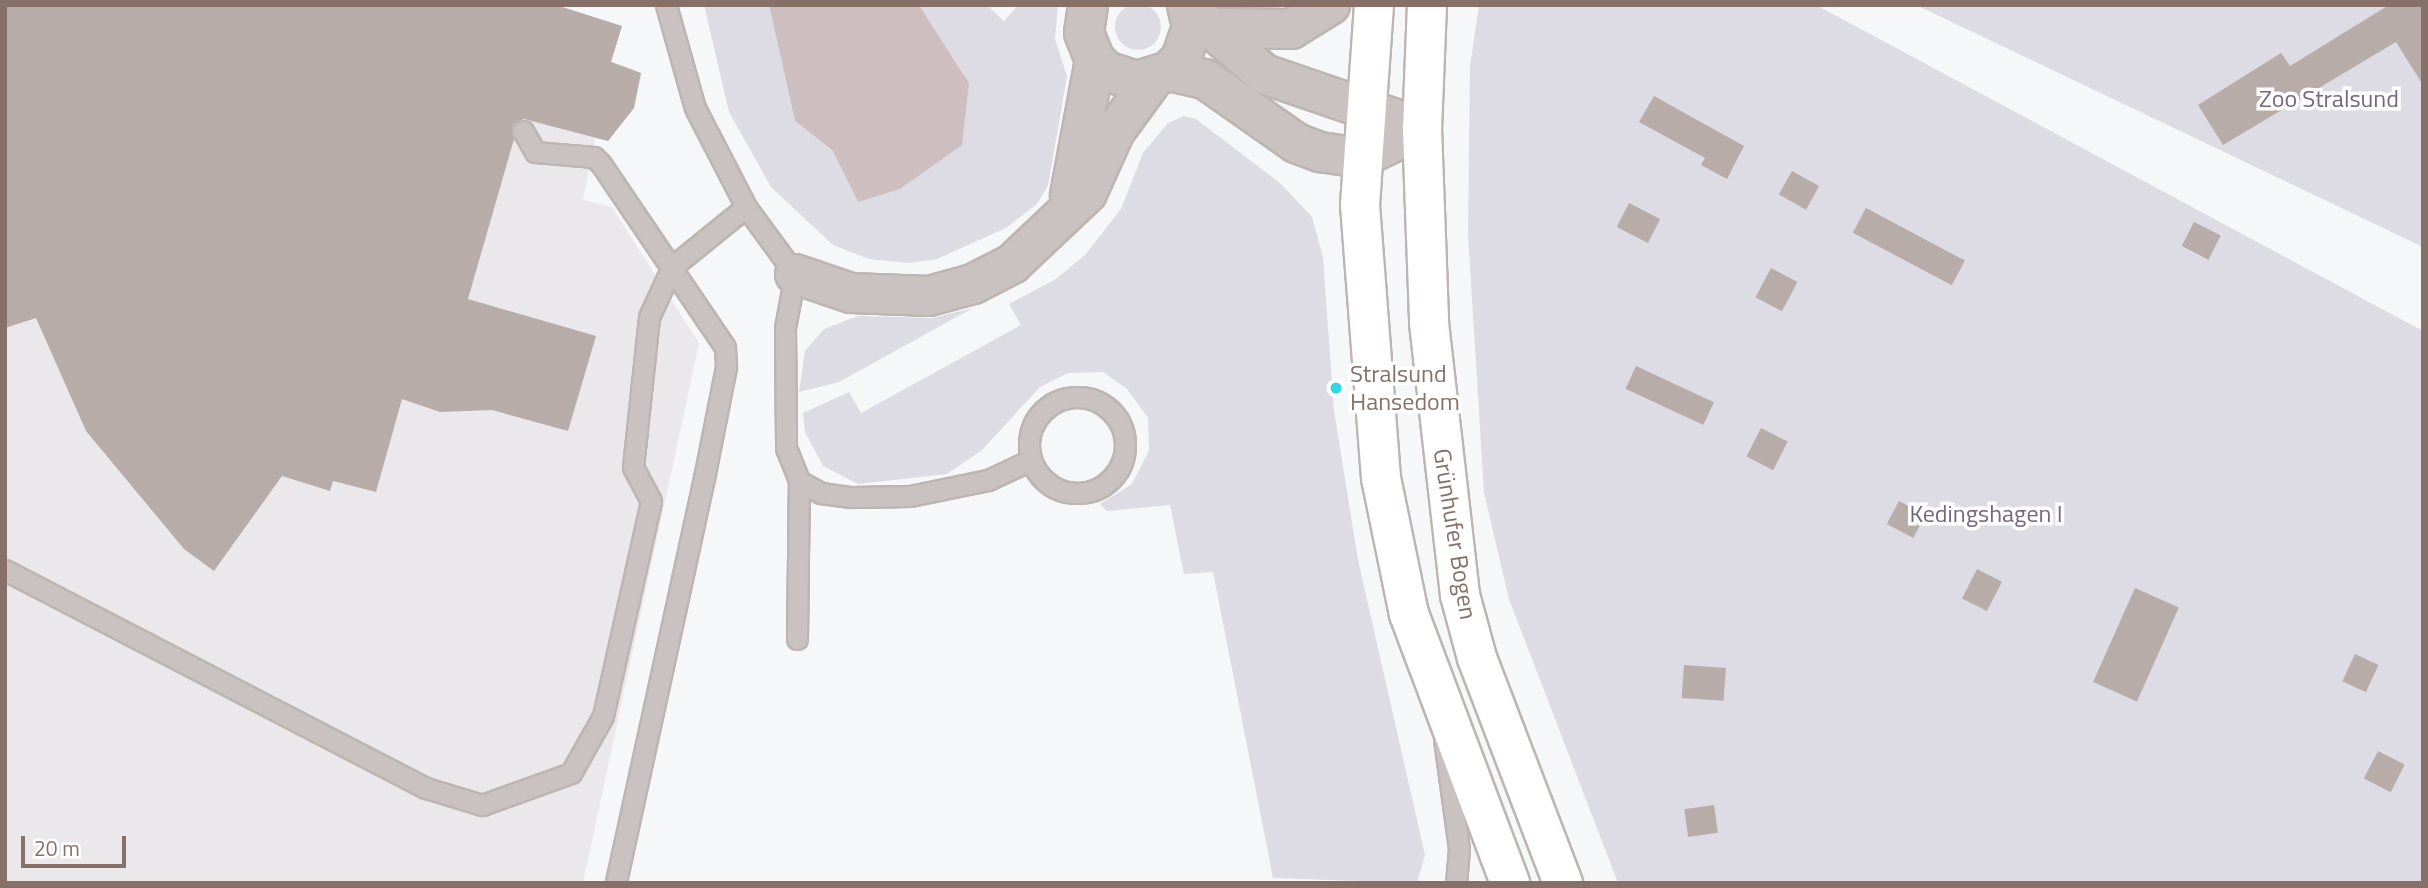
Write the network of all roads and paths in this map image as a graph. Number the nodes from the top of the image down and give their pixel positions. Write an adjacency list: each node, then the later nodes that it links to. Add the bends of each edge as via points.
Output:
1 (666, 5): 13 (lane, via 695,108)
2 (1088, 5): 7 (street, via 1084,33)
3 (1330, 5): 6 (street, via 1291,29)
4 (1374, 5): 9 (main road)
5 (1427, 5): 10 (main road, Grünhufer Bogen)
6 (1198, 14): 8 (street, via 1189,44); 9 (street, via 1264,74)
7 (1095, 60): 8 (street, via 1121,78); 14 (street)
8 (1161, 75): 12 (street, via 1221,88 1296,143); 14 (street, via 1115,131 1087,194)
9 (1364, 105): 10 (street); 12 (main road)
10 (1422, 128): 12 (street); 25 (main road, Grünhufer Bogen, via 1429,323 1460,595 1477,658)
11 (523, 131): 15 (lane, via 535,152 594,157)
12 (1361, 158): 21 (main road, via 1370,389 1381,478 1409,614)
13 (746, 207): 15 (lane); 16 (lane)
14 (1069, 207): 16 (street, via 1055,228 1012,264 973,284 929,296 851,293)
15 (672, 267): 19 (lane, via 649,317 633,467 651,501 603,716 570,773 482,805 426,788); 22 (lane, via 725,347 726,368)
16 (794, 274): 18 (lane, via 785,328 786,448)
17 (1031, 460): 17 (lane, via 1038,474 1063,491 1094,490 1108,482 1124,456 1121,425 1099,401 1067,398 1040,414 1029,444); 18 (lane, via 988,480 911,496 851,498 821,493)
18 (799, 481): 20 (lane)
19 (5, 570)
20 (797, 639)
21 (1443, 713): 23 (lane, via 1444,764 1459,849); 24 (main road)
22 (616, 883)
23 (1456, 883)
24 (1510, 883)
25 (1563, 883)

